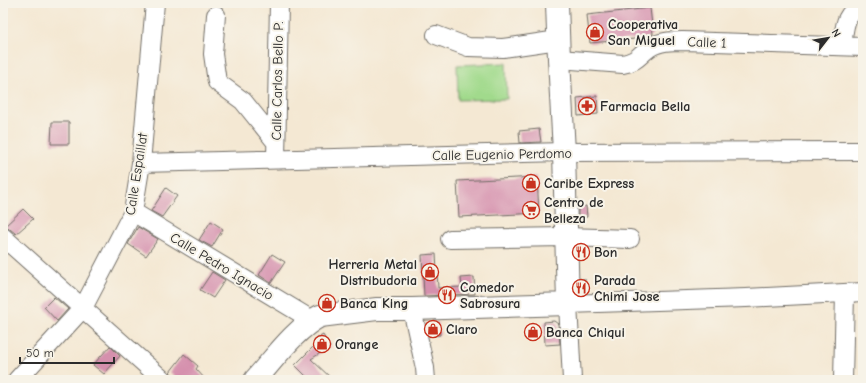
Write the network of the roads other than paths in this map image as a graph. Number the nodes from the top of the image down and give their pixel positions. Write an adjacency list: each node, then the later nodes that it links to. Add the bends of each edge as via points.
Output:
1 (155, 3): 13 (street, Calle Espaillat)
2 (279, 3): 10 (street, Calle Carlos Bello P.)
3 (557, 3): 9 (main road)
4 (863, 5): 7 (street, via 851,12 845,21)
5 (216, 15): 10 (street, via 213,54 217,82 243,101)
6 (436, 35): 9 (street, Calle 1, via 468,47)
7 (842, 46): 8 (street, Calle 1); 9 (street, Calle 1, via 663,42 648,48 631,63 623,64)
8 (863, 47)
9 (558, 49): 11 (main road)
10 (276, 150): 11 (street, Calle Eugenio Perdomo); 13 (street, Calle Eugenio Perdomo)
11 (564, 152): 12 (street, Calle Eugenio Perdomo); 16 (main road)
12 (863, 152)
13 (141, 163): 14 (street, Calle Espaillat)
14 (133, 212): 22 (street, Calle Espaillat); 24 (street, Calle Pedro Ignacio)
15 (3, 237): 22 (street)
16 (566, 237): 17 (street); 18 (street); 21 (main road)
17 (450, 239)
18 (630, 239)
19 (863, 292): 20 (street)
20 (845, 293): 21 (street); 30 (street)
21 (568, 304): 23 (main road); 29 (street)
22 (83, 308): 25 (street, Calle Espaillat); 26 (street)
23 (412, 309): 24 (main road, via 377,309 320,316); 28 (street, via 426,368)
24 (312, 320): 27 (main road)
25 (17, 380)
26 (163, 380)
27 (255, 380)
28 (426, 380)
29 (572, 380)
30 (843, 380)

